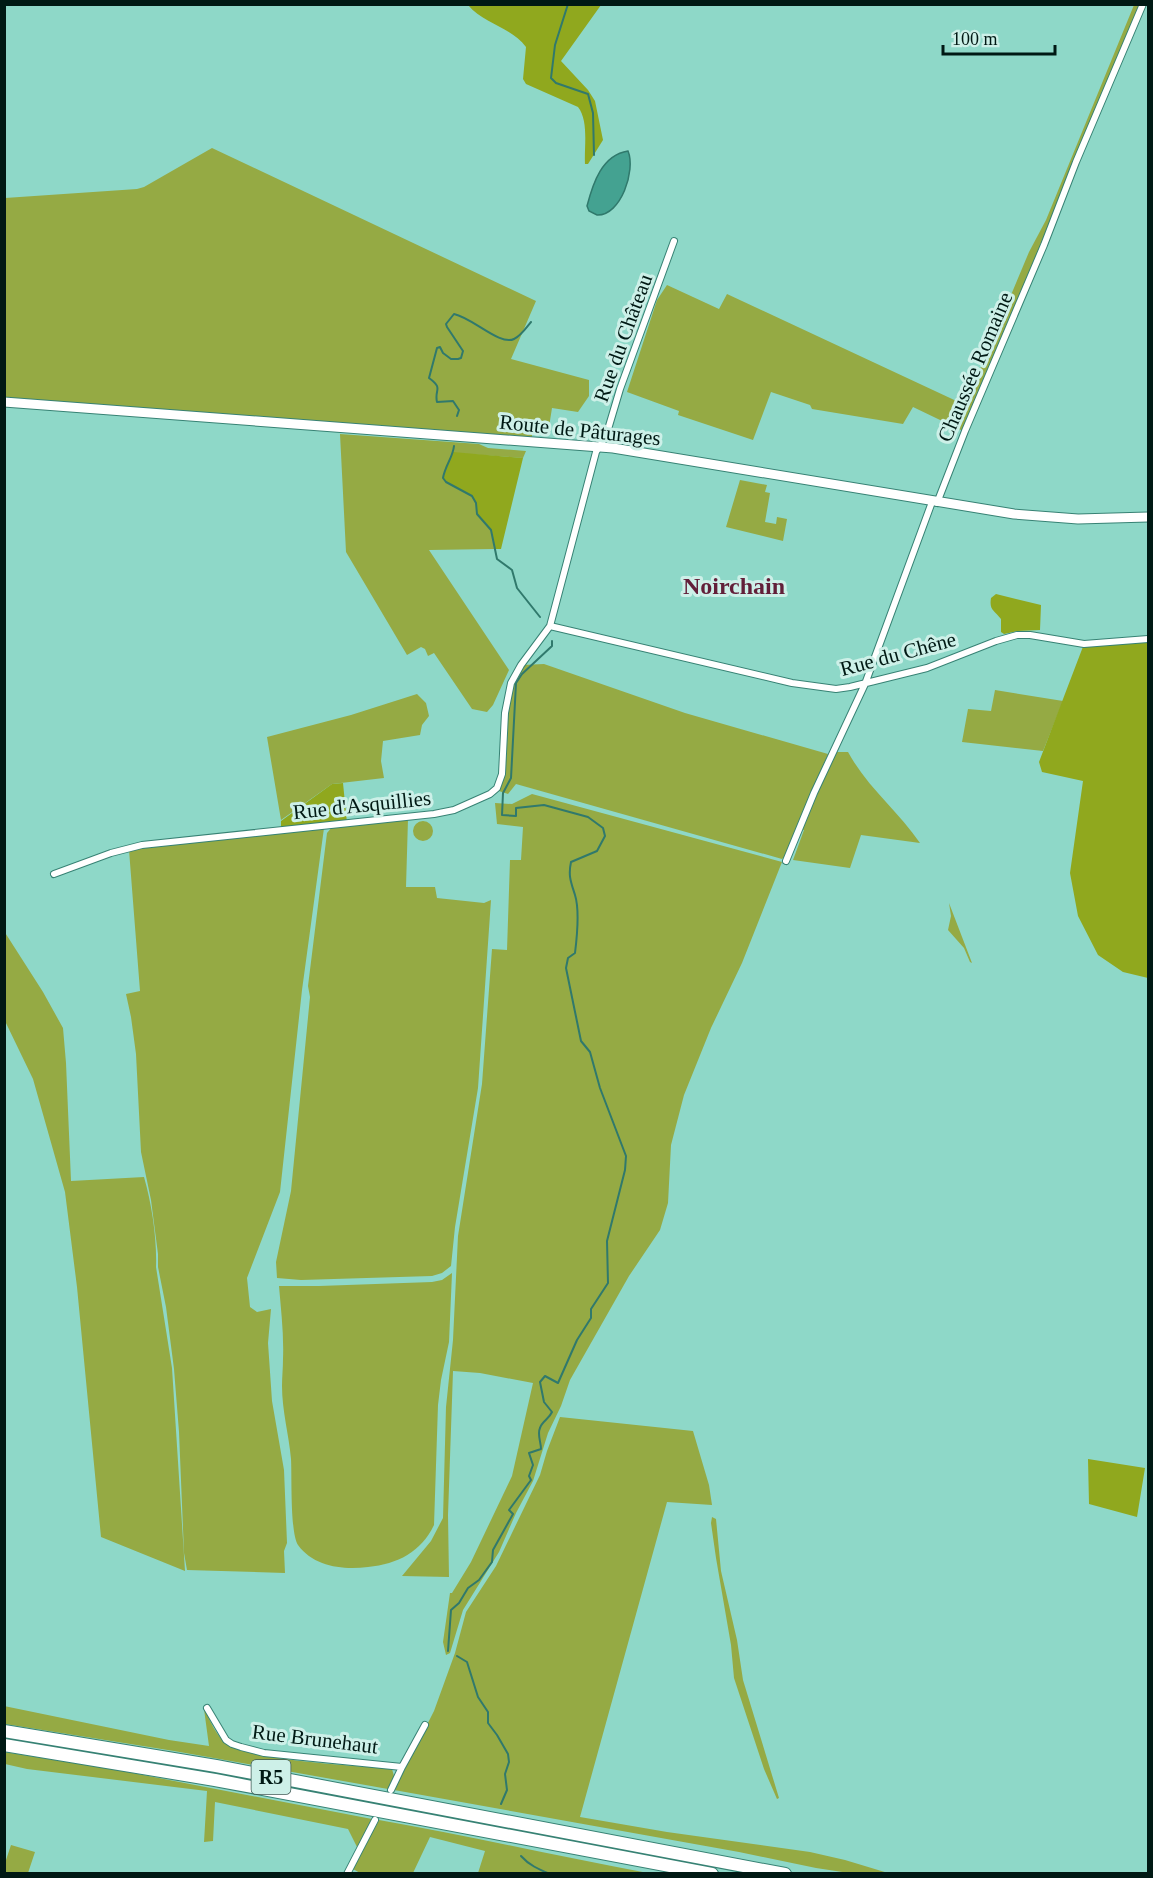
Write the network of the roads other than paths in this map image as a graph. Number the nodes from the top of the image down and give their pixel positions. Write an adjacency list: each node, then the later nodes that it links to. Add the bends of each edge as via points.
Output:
1 (1143, 4): 5 (street, Chaussée Romaine)
2 (674, 241): 4 (street, Rue du Château)
3 (4, 402): 4 (main road, Route de Pâturages)
4 (600, 446): 5 (main road, Route de Pâturages); 7 (street, Rue du Château)
5 (934, 502): 6 (main road, Route de Pâturages, via 1048,517); 9 (street, Chaussée Romaine)
6 (1149, 517)
7 (550, 626): 9 (street, Rue du Chêne, via 792,683 836,689); 11 (street, Rue d'Asquillies, via 511,683 500,782 490,794 473,803 434,814 158,843 111,853)
8 (1149, 639): 9 (street, Rue du Chêne, via 1084,644 1017,635 927,668)
9 (865, 684): 10 (street, Chaussée Romaine)
10 (786, 861)
11 (54, 874)
12 (207, 1708): 16 (street, Rue Brunehaut, via 226,1740 241,1747)
13 (425, 1725): 16 (street, Rue Brunehaut)
14 (4, 1731): 21 (highway, R5, via 216,1766)
15 (4, 1744): 20 (highway, R5)
16 (402, 1767): 17 (street, Rue Brunehaut)
17 (391, 1790)
18 (375, 1820): 19 (street)
19 (347, 1874)
20 (712, 1874)
21 (785, 1874)

